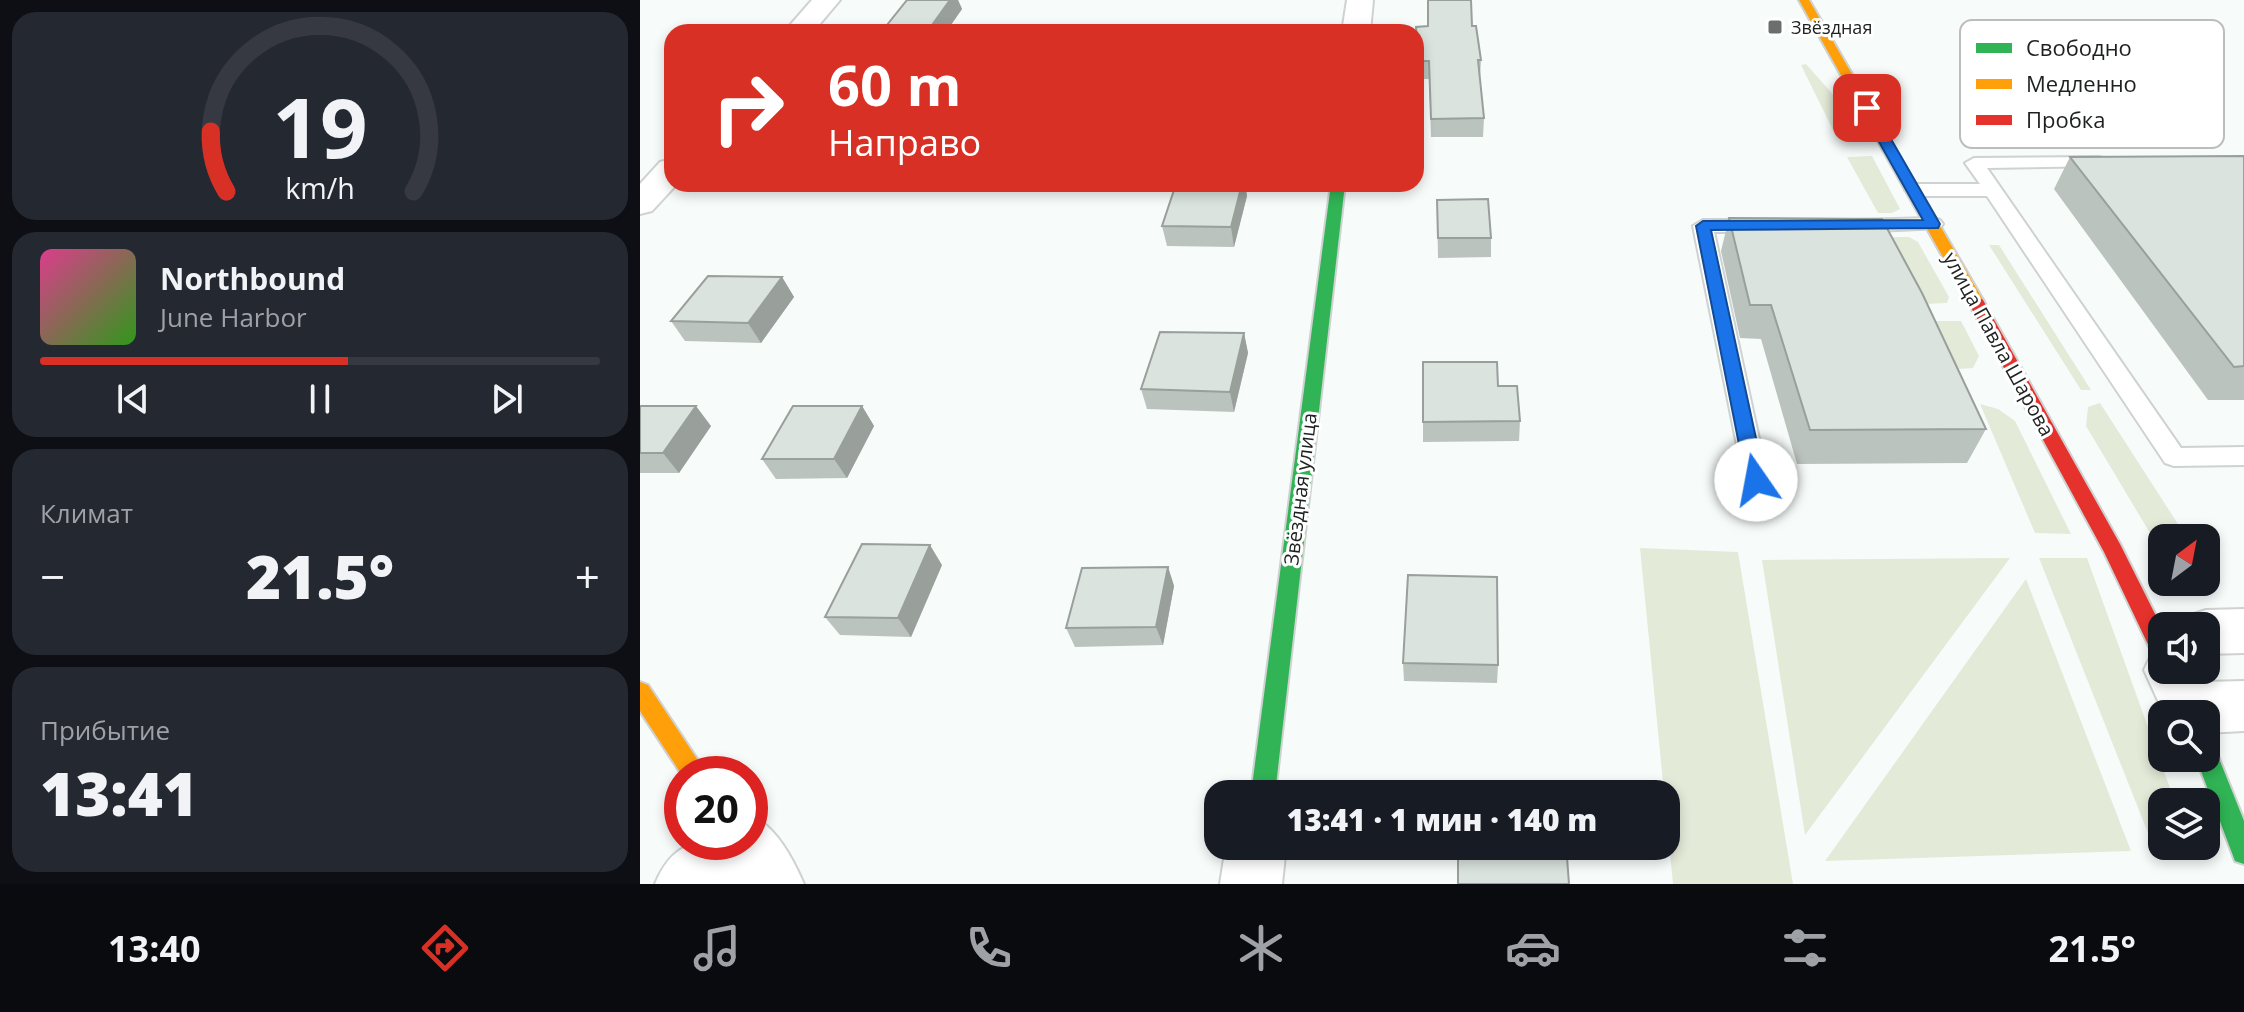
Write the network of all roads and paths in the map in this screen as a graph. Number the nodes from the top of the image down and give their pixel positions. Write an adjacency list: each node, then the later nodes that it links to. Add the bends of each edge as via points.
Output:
1 (827, 0): 4 (street)
2 (1360, 0): 5 (street)
3 (1804, 0): 8 (street, улица Павла Шарова)
4 (805, 24)
5 (1357, 24)
6 (2117, 161): 9 (lane, via 1974,163)
7 (664, 178): 11 (street)
8 (1914, 190): 9 (lane); 12 (street, улица Павла Шарова)
9 (1993, 190): 15 (lane, via 2174,457)
10 (1337, 192): 25 (street, Звёздная улица)
11 (640, 204)
12 (1933, 224): 14 (lane); 17 (street, улица Павла Шарова)
13 (1780, 226): 16 (lane, via 1703,226)
14 (1826, 226)
15 (2244, 456)
16 (1756, 480)
17 (2148, 622)
18 (2244, 631): 19 (street)
19 (2220, 632)
20 (2178, 684): 26 (street, улица Павла Шарова)
21 (2186, 684): 23 (street)
22 (640, 692): 24 (street)
23 (2244, 706)
24 (683, 756)
25 (1265, 780)
26 (2244, 852)
27 (743, 860): 29 (street)
28 (1254, 860): 30 (street)
29 (686, 884)
30 (1251, 884)

